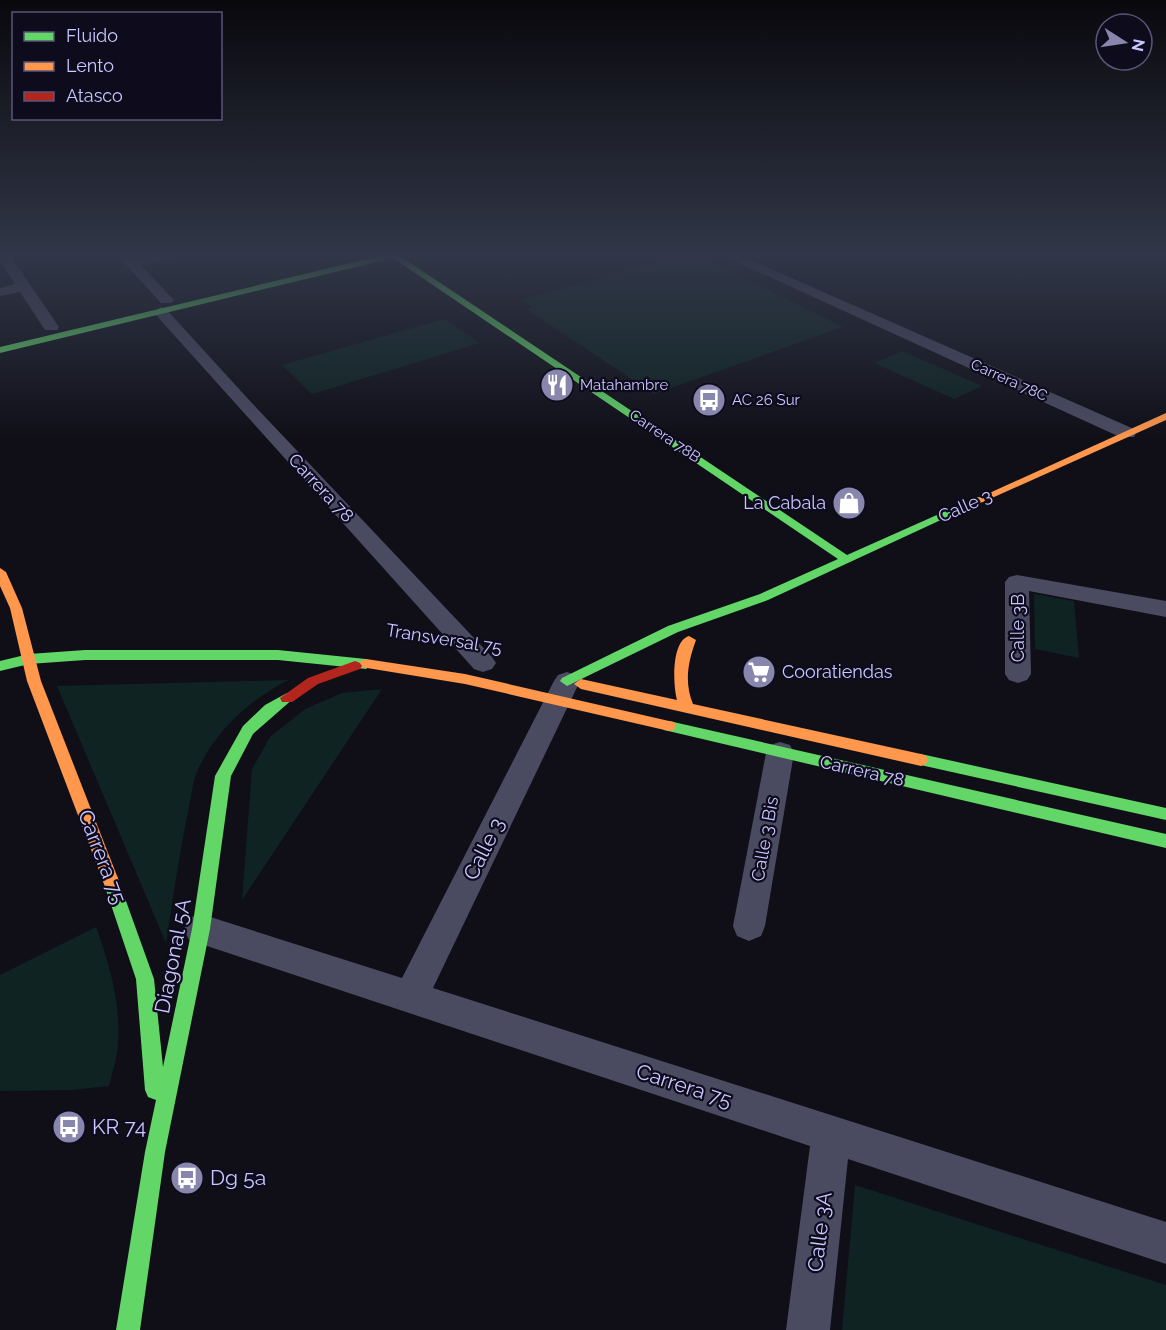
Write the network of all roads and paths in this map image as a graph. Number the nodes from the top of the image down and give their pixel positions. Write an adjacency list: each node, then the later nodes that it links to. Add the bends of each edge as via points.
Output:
1 (44, 316): 7 (street)
2 (109, 316): 7 (street)
3 (126, 316): 9 (street)
4 (171, 316): 25 (street, Carrera 78, via 244,405)
5 (485, 316): 12 (street, Carrera 78B)
6 (865, 316): 11 (street, Carrera 78C)
7 (51, 327): 8 (street)
8 (0, 339)
9 (0, 350)
10 (1166, 416): 11 (street, Calle 3)
11 (1126, 433): 12 (street, Calle 3)
12 (847, 560): 14 (street, Calle 3)
13 (0, 572): 16 (street, Carrera 75)
14 (764, 597): 17 (street, Calle 3); 29 (street, Calle 3, via 673,629)
15 (1166, 609): 27 (street, Calle 3B, via 1017,582)
16 (24, 639): 18 (street); 23 (street, Carrera 75)
17 (689, 640): 20 (street, Calle 3); 30 (street, via 678,684)
18 (8, 644)
19 (339, 646): 21 (street, Transversal 75)
20 (670, 649)
21 (278, 655): 23 (street, Transversal 75, via 85,655); 24 (street, Transversal 75)
22 (462, 658): 25 (street, Transversal 75)
23 (29, 659): 26 (street, Transversal 75); 38 (street, Carrera 75, via 145,979 155,1071)
24 (366, 663): 29 (street, Transversal 75); 35 (street, Diagonal 5A, via 335,672 292,693 270,709 240,742 222,776)
25 (488, 664)
26 (0, 666)
27 (1018, 674)
28 (611, 676): 29 (street)
29 (568, 687): 30 (street, Carrera 78); 31 (street, Carrera 78); 36 (street, Calle 3)
30 (687, 707): 32 (street, Carrera 78)
31 (780, 753): 33 (street, Carrera 78); 34 (street, Calle 3 Bis)
32 (1166, 814)
33 (1166, 841)
34 (749, 926)
35 (201, 929): 36 (street, Carrera 75); 38 (street, Diagonal 5A)
36 (411, 997): 37 (street, Carrera 75)
37 (831, 1135): 39 (street, Carrera 75); 41 (street, Calle 3A)
38 (155, 1152): 40 (street, Diagonal 5A)
39 (1166, 1244)
40 (128, 1330)
41 (808, 1330)

